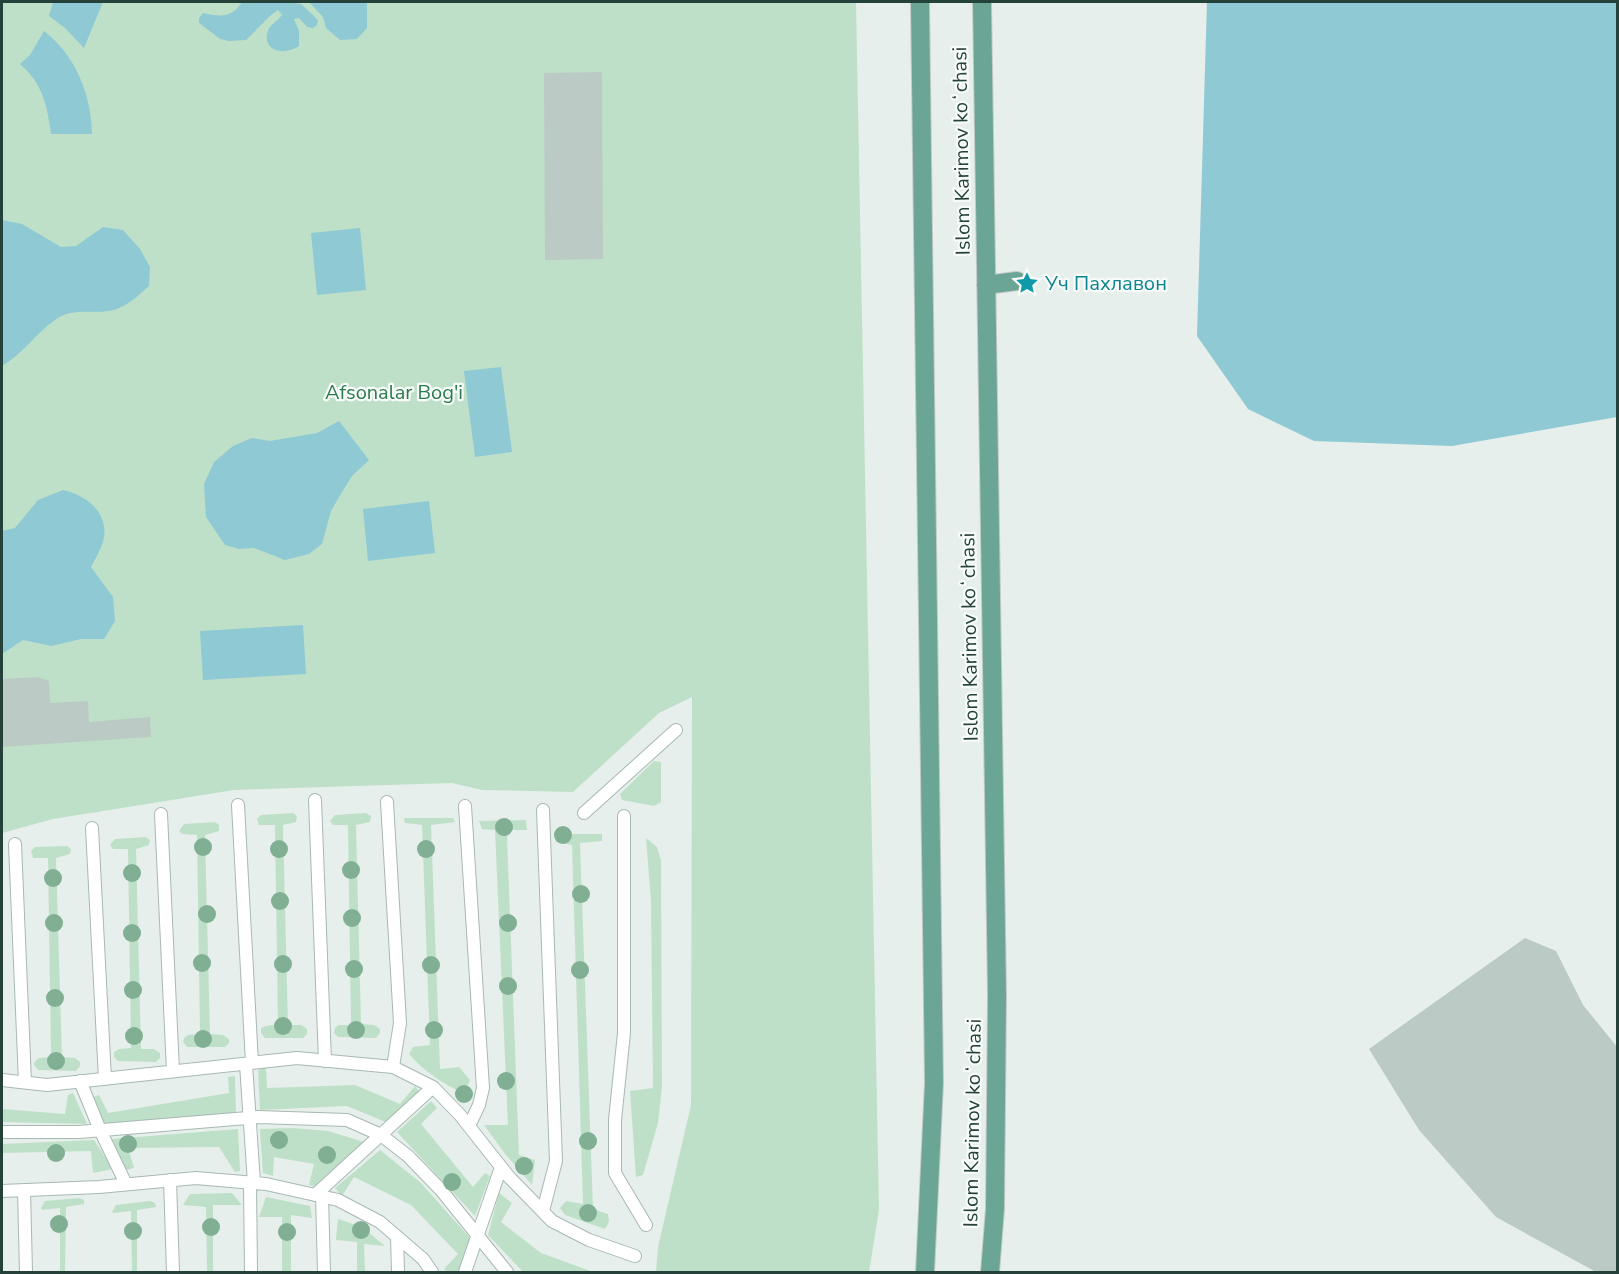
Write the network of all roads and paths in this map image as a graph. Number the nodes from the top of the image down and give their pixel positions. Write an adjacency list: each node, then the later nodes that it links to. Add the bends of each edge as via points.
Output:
1 (920, 2): 50 (main road, Islom Karimov koʻchasi, via 934,1083)
2 (982, 2): 4 (main road, Islom Karimov koʻchasi)
3 (1017, 281): 4 (main road)
4 (986, 285): 51 (main road, Islom Karimov koʻchasi, via 997,995 995,1209)
5 (676, 730): 11 (lane)
6 (315, 800): 16 (lane)
7 (387, 802): 18 (lane, via 400,1023)
8 (238, 805): 17 (lane)
9 (465, 806): 26 (lane, via 483,1088)
10 (543, 810): 37 (lane, via 556,1161)
11 (584, 813)
12 (160, 814): 19 (lane)
13 (624, 816): 38 (lane, via 624,1033 615,1120 615,1173)
14 (92, 828): 20 (lane)
15 (15, 844): 23 (lane)
16 (325, 1061): 17 (lane, via 297,1058); 18 (lane)
17 (249, 1064): 19 (lane); 25 (lane)
18 (393, 1067): 24 (lane)
19 (174, 1071): 20 (lane)
20 (105, 1079): 22 (lane)
21 (2, 1080): 23 (lane)
22 (80, 1081): 23 (lane, via 47,1085); 27 (lane)
23 (25, 1082)
24 (433, 1087): 26 (lane); 29 (lane)
25 (250, 1118): 27 (lane); 29 (lane, via 347,1120); 32 (lane)
26 (469, 1126): 30 (lane)
27 (100, 1130): 28 (lane); 33 (lane)
28 (2, 1132)
29 (381, 1135): 36 (lane); 39 (lane, via 408,1156)
30 (501, 1167): 37 (lane); 39 (lane)
31 (170, 1180): 32 (lane); 33 (lane); 43 (lane)
32 (252, 1183): 36 (lane); 44 (lane)
33 (126, 1184): 34 (lane)
34 (24, 1190): 35 (lane); 42 (lane)
35 (2, 1191)
36 (319, 1196): 40 (lane, via 338,1200 380,1222); 45 (lane)
37 (543, 1211): 41 (lane, via 552,1221 589,1240)
38 (646, 1225)
39 (477, 1236): 48 (lane); 49 (lane)
40 (397, 1237): 46 (lane); 47 (lane)
41 (635, 1256)
42 (26, 1272)
43 (173, 1272)
44 (251, 1272)
45 (324, 1272)
46 (398, 1272)
47 (432, 1272)
48 (465, 1272)
49 (507, 1272)
50 (925, 1272)
51 (990, 1272)

